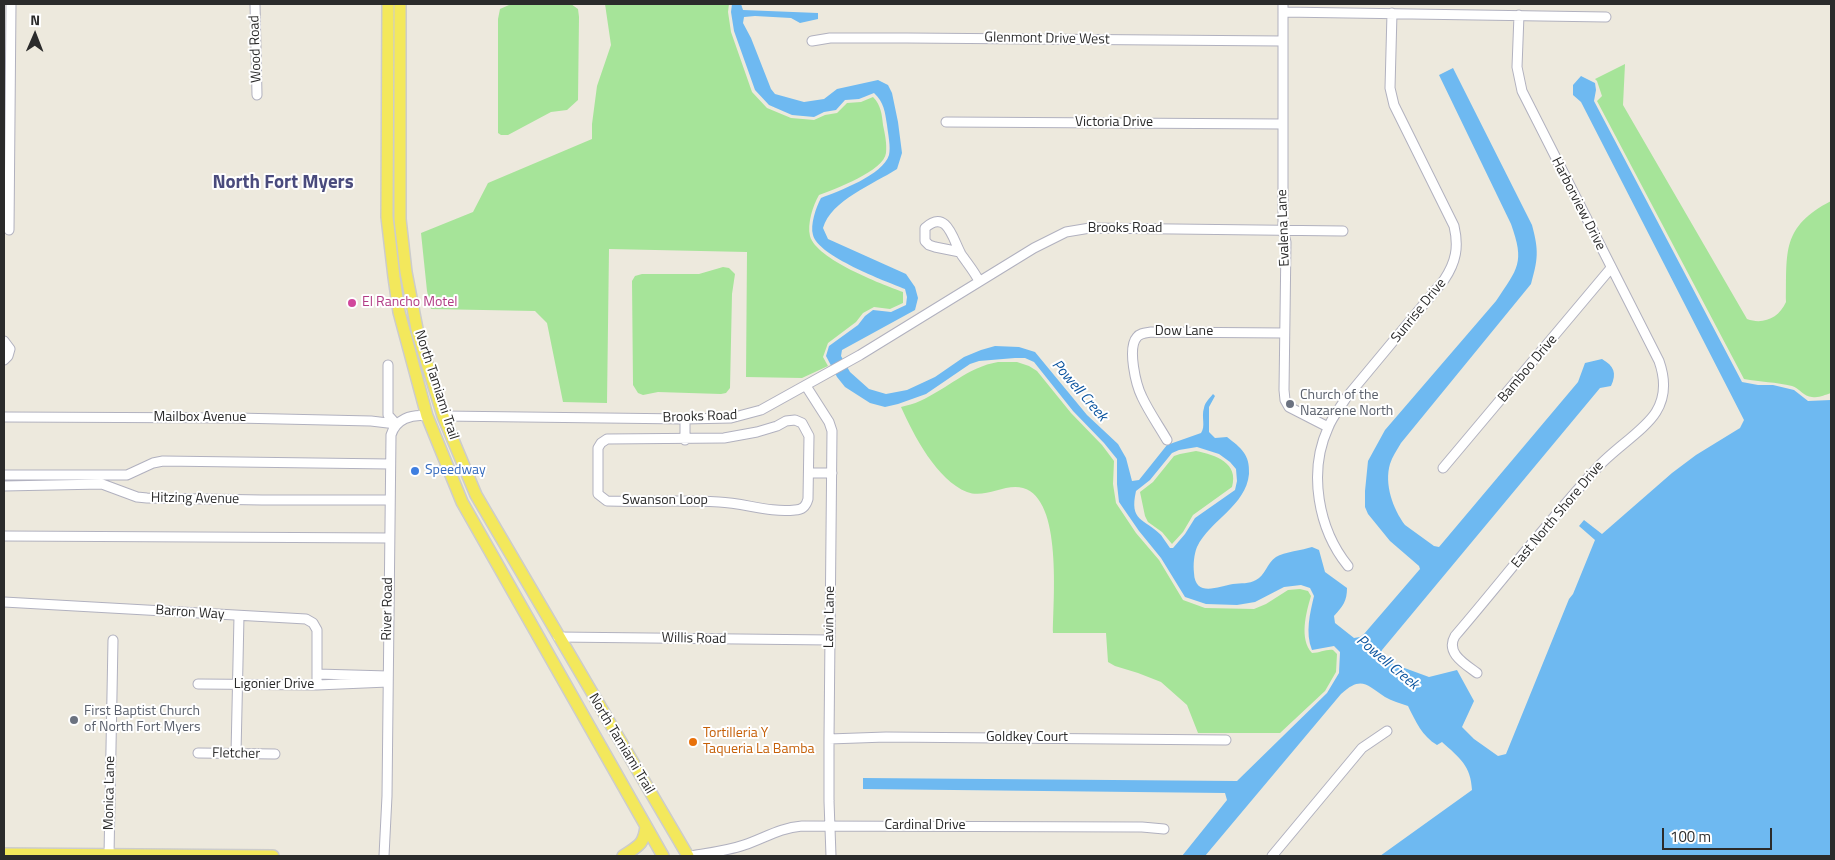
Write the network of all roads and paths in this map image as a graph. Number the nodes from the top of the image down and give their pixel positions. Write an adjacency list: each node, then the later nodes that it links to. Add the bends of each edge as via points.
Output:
1 (10, 4): 18 (street)
2 (255, 4): 11 (street, Wood Road)
3 (388, 4): 14 (main road, North Tamiami Trail)
4 (400, 4): 15 (main road, North Tamiami Trail)
5 (1283, 8): 6 (street); 10 (street, Evalena Lane)
6 (1392, 13): 7 (street); 36 (street, Sunrise Drive, via 1390,88 1394,105 1454,226 1457,248 1444,280 1346,398)
7 (1519, 15): 8 (street); 22 (street, Harborview Drive, via 1517,67 1522,91)
8 (1606, 17)
9 (812, 41): 10 (street, Glenmont Drive West, via 888,38)
10 (1282, 41): 13 (street, Evalena Lane)
11 (258, 95)
12 (946, 122): 13 (street, Victoria Drive)
13 (1282, 124): 19 (street, Evalena Lane)
14 (387, 148): 15 (main road, via 391,170); 16 (main road, North Tamiami Trail)
15 (399, 180): 17 (main road, North Tamiami Trail)
16 (387, 186): 17 (main road, via 394,192); 30 (main road, North Tamiami Trail, via 394,277)
17 (400, 219): 32 (main road, North Tamiami Trail, via 418,334)
18 (9, 230)
19 (1283, 230): 20 (street, Brooks Road); 23 (street, Brooks Road, via 1074,230 1058,235); 24 (street, Evalena Lane, via 1286,242)
20 (1344, 231)
21 (960, 252): 23 (street)
22 (1611, 268): 29 (street, Harborview Drive, via 1659,361); 41 (street, Bamboo Drive)
23 (979, 280): 28 (street, Brooks Road)
24 (1284, 333): 36 (street, Evalena Lane, via 1285,400 1296,412); 38 (street, Dow Lane, via 1169,331 1142,333 1136,338 1132,355 1139,390)
25 (4, 341): 26 (street, via 10,349)
26 (4, 360)
27 (388, 365): 35 (street, via 388,415)
28 (806, 386): 34 (street, Brooks Road, via 746,415); 43 (street, Lavin Lane, via 832,431)
29 (1664, 386): 57 (street, East North Shore Drive, via 1655,414 1599,466 1455,636 1451,646 1454,654)
30 (418, 389): 31 (main road, North Tamiami Trail); 32 (main road)
31 (427, 416): 35 (street, via 410,416); 39 (main road, via 439,424); 52 (main road, North Tamiami Trail, via 462,502)
32 (444, 416): 34 (street, Brooks Road); 39 (main road, North Tamiami Trail)
33 (4, 417): 35 (street, Mailbox Avenue, via 236,418)
34 (685, 419): 37 (street)
35 (396, 424): 40 (street, River Road, via 391,435)
36 (1328, 427): 49 (street, Sunrise Drive, via 1319,459 1319,501 1326,527)
37 (685, 440): 42 (street, Swanson Loop, via 742,435 795,420 802,423 809,436); 42 (street, Swanson Loop, via 604,441 597,453 598,494 607,501 720,502 774,511 798,510 807,504)
38 (1167, 440)
39 (455, 444): 53 (main road, North Tamiami Trail, via 476,495)
40 (390, 464): 44 (street, via 163,461 127,475); 46 (street, River Road)
41 (1443, 468)
42 (809, 473): 43 (street)
43 (832, 473): 55 (street, Lavin Lane)
44 (4, 475)
45 (4, 486): 46 (street, Hitzing Avenue, via 102,484 147,498)
46 (390, 500): 48 (street, River Road)
47 (4, 536): 48 (street)
48 (389, 538): 59 (street, River Road)
49 (1348, 566)
50 (4, 602): 51 (street, Barron Way)
51 (239, 616): 56 (street, Barron Way, via 313,623 317,630); 61 (street)
52 (530, 623): 53 (main road, via 544,634); 69 (main road, North Tamiami Trail)
53 (558, 637): 55 (street, Willis Road); 78 (main road, North Tamiami Trail)
54 (113, 640): 73 (street, Monica Lane)
55 (830, 640): 64 (street, Lavin Lane)
56 (317, 674): 58 (street, Ligonier Drive); 62 (street, Barron Way)
57 (1477, 674)
58 (350, 679): 59 (street, Ligonier Drive); 62 (street, Ligonier Drive)
59 (388, 679): 75 (street, River Road)
60 (198, 684): 61 (street, Ligonier Drive)
61 (238, 685): 62 (street, Ligonier Drive); 67 (street)
62 (317, 685)
63 (1387, 731): 80 (street, via 1356,755)
64 (829, 739): 65 (street, Goldkey Court); 70 (street, Lavin Lane)
65 (1226, 740)
66 (198, 754): 67 (street, Fletcher)
67 (236, 754): 68 (street, Fletcher)
68 (275, 754)
69 (646, 826): 76 (main road, via 641,844); 77 (main road, North Tamiami Trail)
70 (829, 826): 71 (street, Cardinal Drive); 78 (street, Cardinal Drive, via 784,829 742,846); 79 (street, Lavin Lane)
71 (1164, 829)
72 (4, 854): 73 (main road)
73 (109, 855): 74 (main road)
74 (272, 856)
75 (384, 856)
76 (623, 856)
77 (663, 856)
78 (689, 856)
79 (831, 856)
80 (1272, 856)

